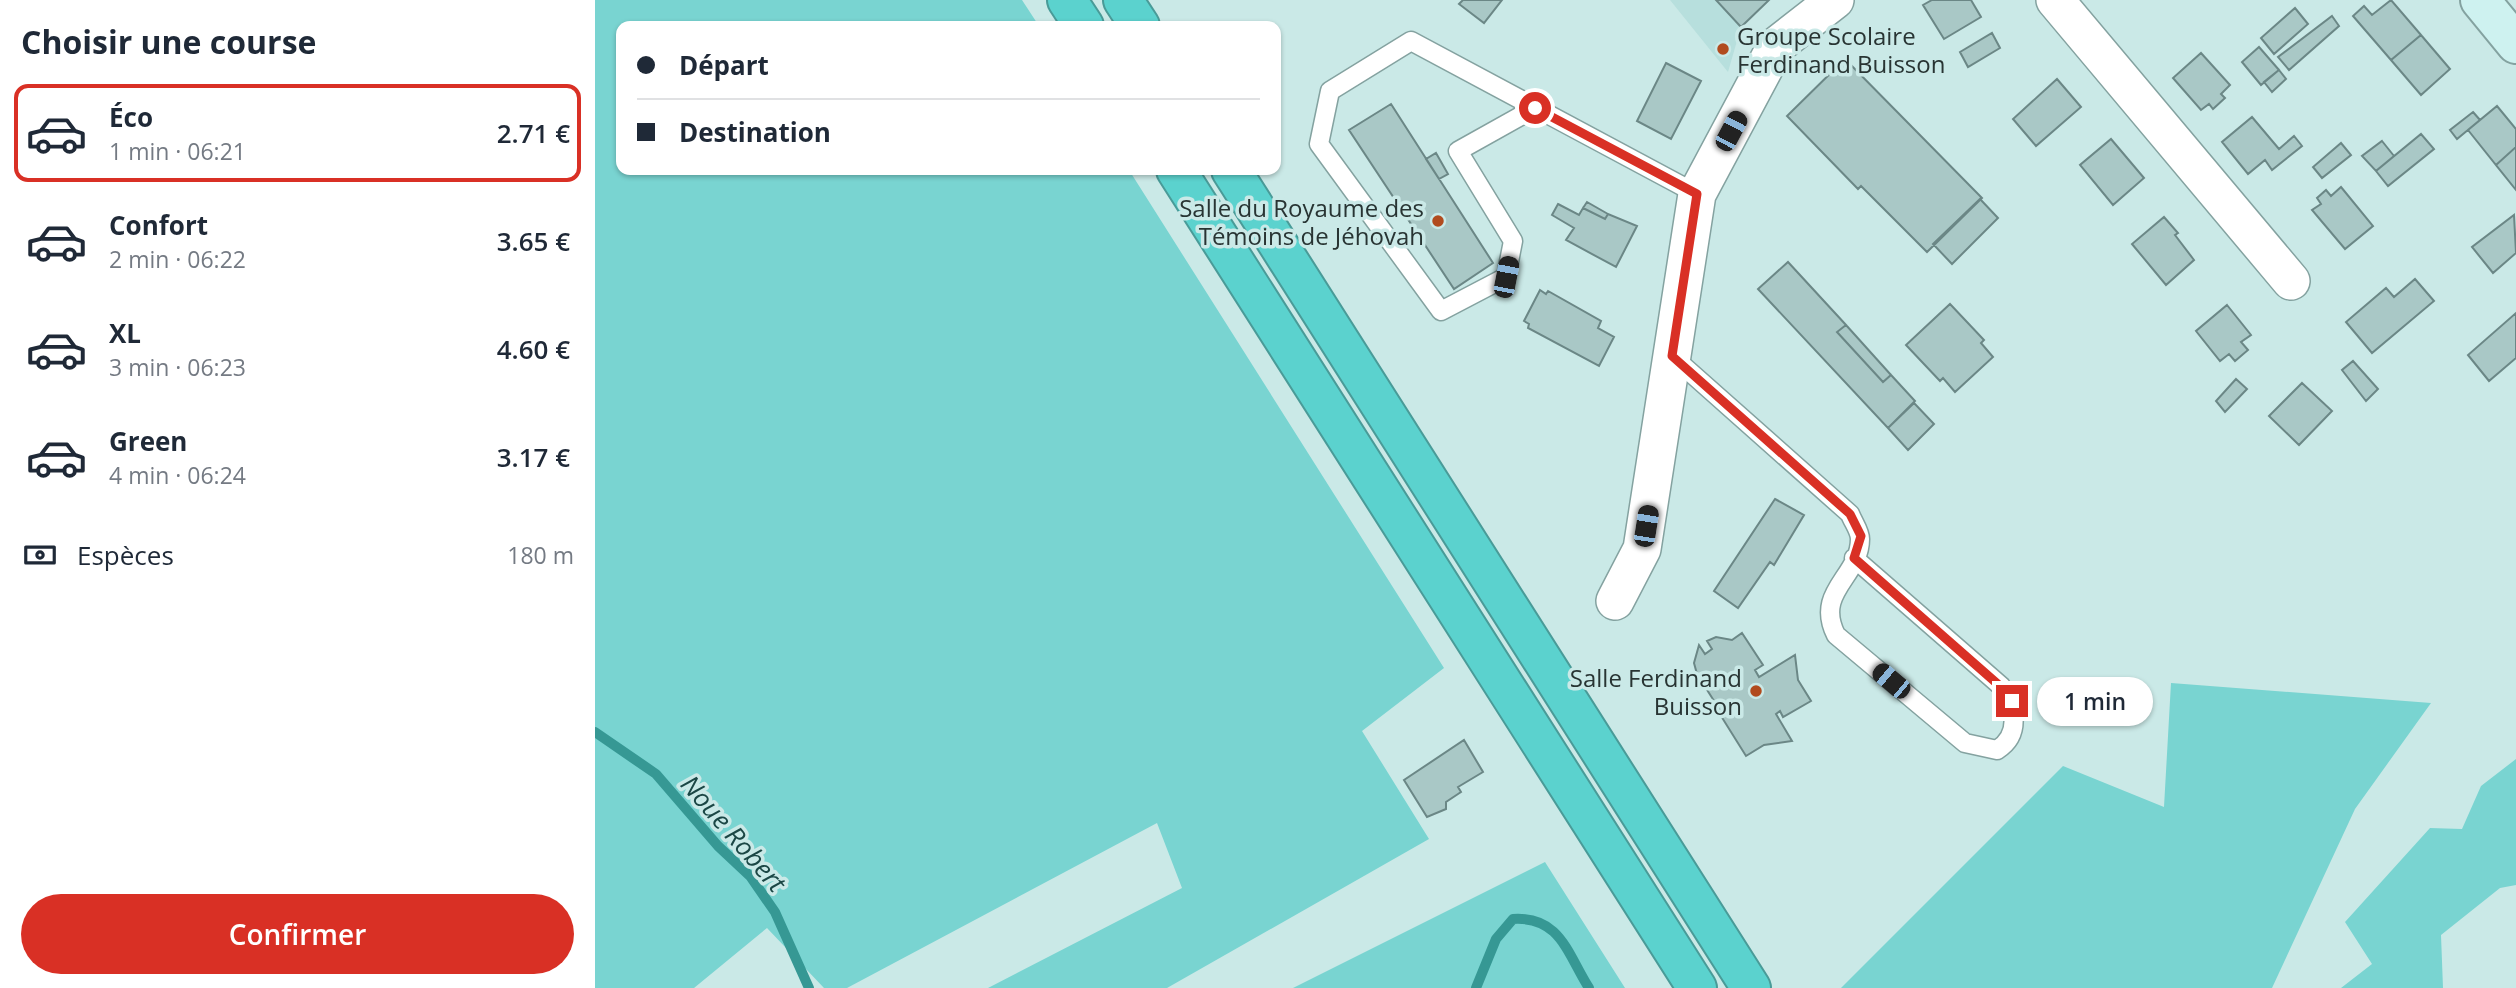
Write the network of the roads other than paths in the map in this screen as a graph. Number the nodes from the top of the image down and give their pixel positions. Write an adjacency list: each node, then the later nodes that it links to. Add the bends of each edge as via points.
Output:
1 (1067, 0): 6 (highway)
2 (1123, 0): 7 (highway)
3 (1835, 0): 12 (street, via 1776,46)
4 (2055, 0): 13 (street)
5 (2480, 0): 8 (street)
6 (1081, 21)
7 (1137, 21)
8 (2516, 44)
9 (1535, 108): 9 (lane, via 1458,151 1513,241 1506,277 1441,311 1319,144 1330,90 1411,41); 12 (lane)
10 (1179, 175): 17 (highway)
11 (1234, 175): 18 (highway)
12 (1697, 194): 14 (street)
13 (2291, 281)
14 (1672, 356): 15 (lane, via 1850,514 1861,536); 16 (street, via 1642,549)
15 (1854, 558): 15 (lane, via 1831,601 1828,620 1836,635 1965,743 1997,750 2008,743 2014,726 2012,701 2001,687)
16 (1615, 601)
17 (1697, 988)
18 (1751, 988)

